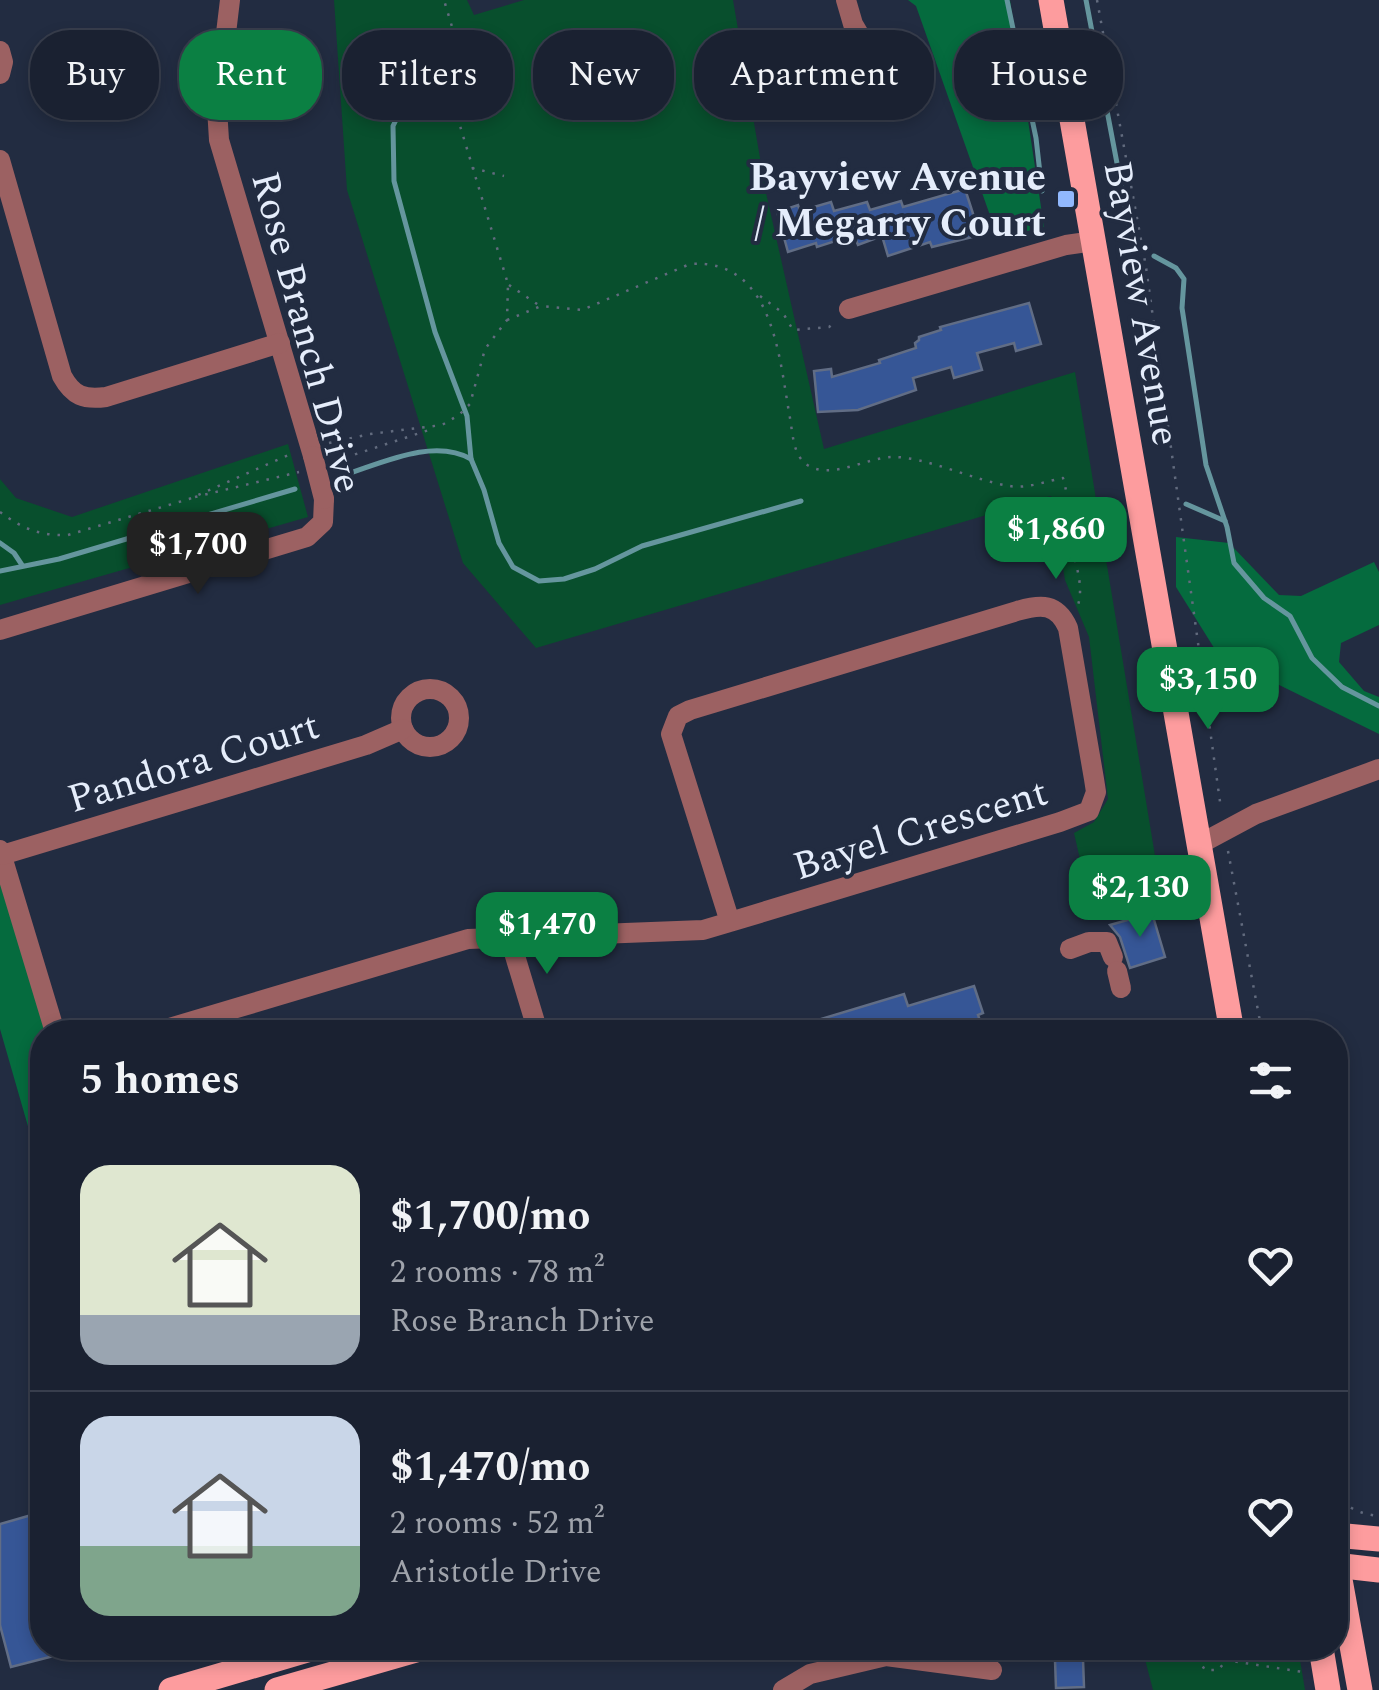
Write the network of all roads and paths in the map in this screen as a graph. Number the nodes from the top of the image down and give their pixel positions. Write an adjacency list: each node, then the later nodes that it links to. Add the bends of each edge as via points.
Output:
1 (230, 0): 18 (street, Rose Branch Drive, via 219,140)
2 (444, 0): 10 (path, via 456,40 454,106)
3 (846, 0): 6 (street)
4 (1051, 0): 12 (main road, Bayview Avenue)
5 (1097, 0): 27 (path, via 1146,267)
6 (857, 30)
7 (0, 51): 8 (street)
8 (0, 74)
9 (0, 160): 18 (street, via 62,376 78,396 106,397)
10 (471, 168): 11 (path); 13 (path)
11 (504, 176)
12 (1094, 241): 16 (street); 28 (main road, Bayview Avenue)
13 (508, 284): 15 (path); 17 (path)
14 (759, 295): 15 (path, via 710,262 690,264 582,310); 16 (path, via 793,330 828,327); 23 (path, via 777,346 795,450 807,466 826,471 895,456 1014,488 1063,478)
15 (541, 306): 17 (path)
16 (849, 309)
17 (507, 320): 19 (path, via 485,349 470,404)
18 (280, 343): 20 (street, Rose Branch Drive)
19 (442, 426): 20 (path); 20 (path, via 370,434)
20 (313, 457): 21 (path); 21 (path); 24 (street, Rose Branch Drive, bridge, via 324,500 322,522 307,537)
21 (188, 499): 22 (path, via 48,536)
22 (0, 512)
23 (1078, 605)
24 (0, 630)
25 (403, 729): 29 (street, Pandora Court)
26 (1379, 769): 27 (street)
27 (1224, 831): 28 (street); 38 (path)
28 (1200, 844): 37 (main road, Bayview Avenue)
29 (1, 853): 34 (street)
30 (730, 922): 30 (street, Bayel Crescent, via 1089,812 1096,792 1062,614 1036,606 678,716 671,734); 31 (street, via 703,930)
31 (508, 936): 35 (street, via 450,944); 36 (street)
32 (1070, 949): 33 (street, via 1107,942)
33 (1117, 972)
34 (51, 1020)
35 (196, 1020)
36 (534, 1020)
37 (1230, 1020)
38 (1260, 1020)
39 (1348, 1507): 40 (path)
40 (1379, 1516)
41 (1348, 1536): 42 (main road)
42 (1379, 1539)
43 (1348, 1564): 44 (main road)
44 (1379, 1570)
45 (1348, 1626): 60 (main road)
46 (257, 1660): 57 (main road)
47 (281, 1660): 56 (street)
48 (383, 1660): 56 (main road)
49 (869, 1660): 58 (street, via 810,1674)
50 (916, 1660): 54 (street)
51 (1198, 1660): 52 (path, via 1205,1670 1218,1670)
52 (1225, 1660): 55 (path)
53 (1323, 1660): 59 (main road)
54 (992, 1670)
55 (1305, 1672)
56 (285, 1689)
57 (172, 1690)
58 (783, 1690)
59 (1328, 1690)
60 (1360, 1690)

